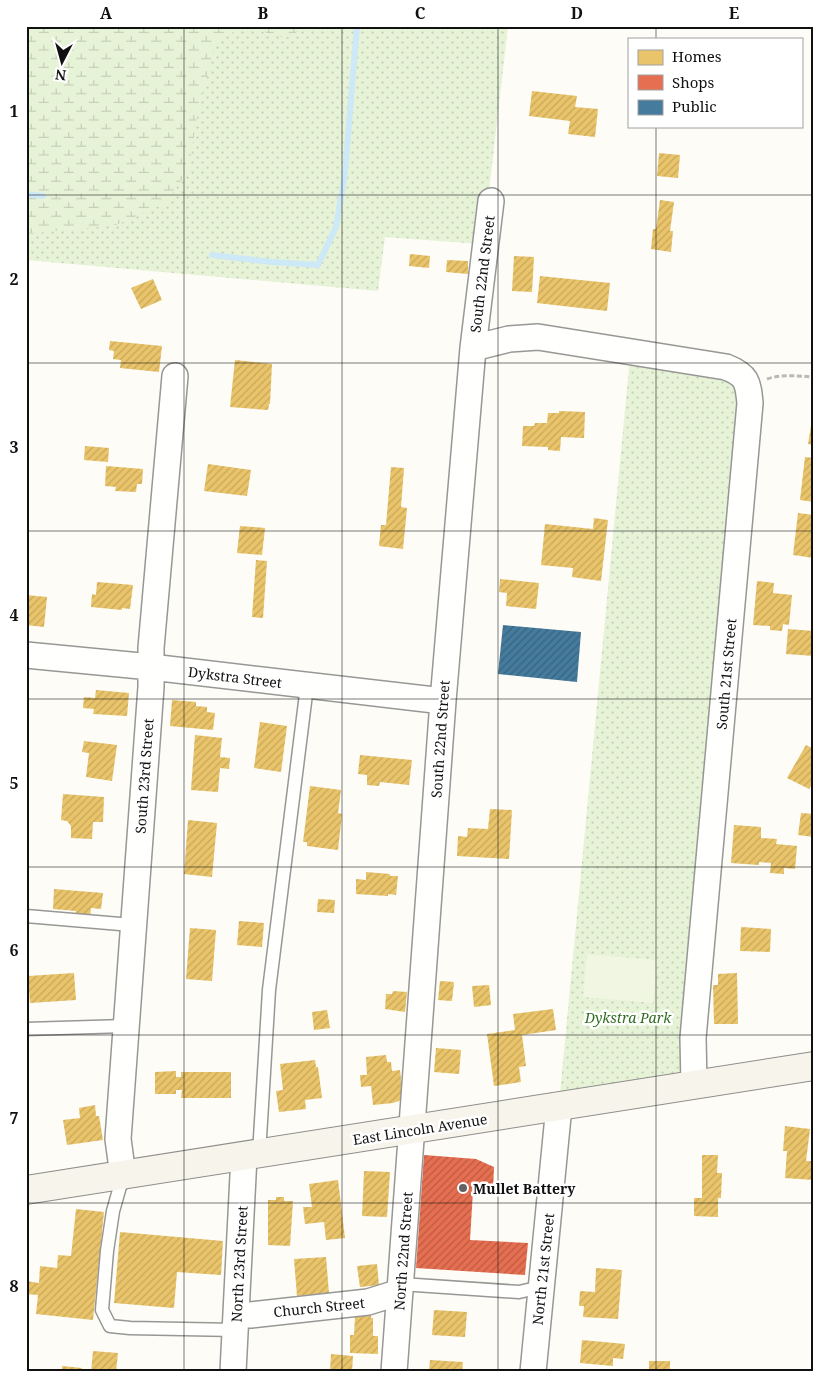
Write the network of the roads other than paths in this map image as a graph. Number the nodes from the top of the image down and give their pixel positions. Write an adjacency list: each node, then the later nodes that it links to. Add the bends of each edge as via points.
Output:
1 (491, 201): 2 (street, South 22nd Street)
2 (473, 348): 4 (street, South 22nd Street, via 510,339 538,337 726,367 739,372); 8 (street, South 22nd Street)
3 (175, 376): 6 (street, South 23rd Street)
4 (748, 388): 14 (street, South 21st Street, via 750,403 693,1038)
5 (26, 655): 6 (street, Dykstra Street)
6 (151, 667): 7 (street, Dykstra Street); 10 (street, South 23rd Street)
7 (307, 686): 8 (street, Dykstra Street); 17 (lane)
8 (443, 701): 16 (street, South 22nd Street)
9 (26, 916): 10 (lane)
10 (132, 925): 11 (street, South 23rd Street)
11 (125, 1026): 12 (lane); 18 (street, South 23rd Street, via 118,1139)
12 (26, 1029)
13 (814, 1066): 14 (main road, East Lincoln Avenue)
14 (694, 1085): 15 (main road, East Lincoln Avenue)
15 (559, 1106): 16 (main road, East Lincoln Avenue); 20 (street, North 21st Street)
16 (411, 1130): 17 (main road, East Lincoln Avenue); 21 (street, North 22nd Street)
17 (252, 1155): 18 (main road, East Lincoln Avenue); 22 (street, North 23rd Street)
18 (123, 1176): 19 (main road, East Lincoln Avenue); 22 (lane, via 107,1252 102,1310 110,1326 130,1328)
19 (26, 1190)
20 (541, 1287): 21 (lane, via 520,1292); 25 (street, North 21st Street)
21 (400, 1288): 22 (street, Church Street, via 368,1302 251,1315); 24 (street, North 22nd Street)
22 (236, 1322): 23 (street, North 23rd Street)
23 (232, 1372)
24 (394, 1372)
25 (533, 1372)

